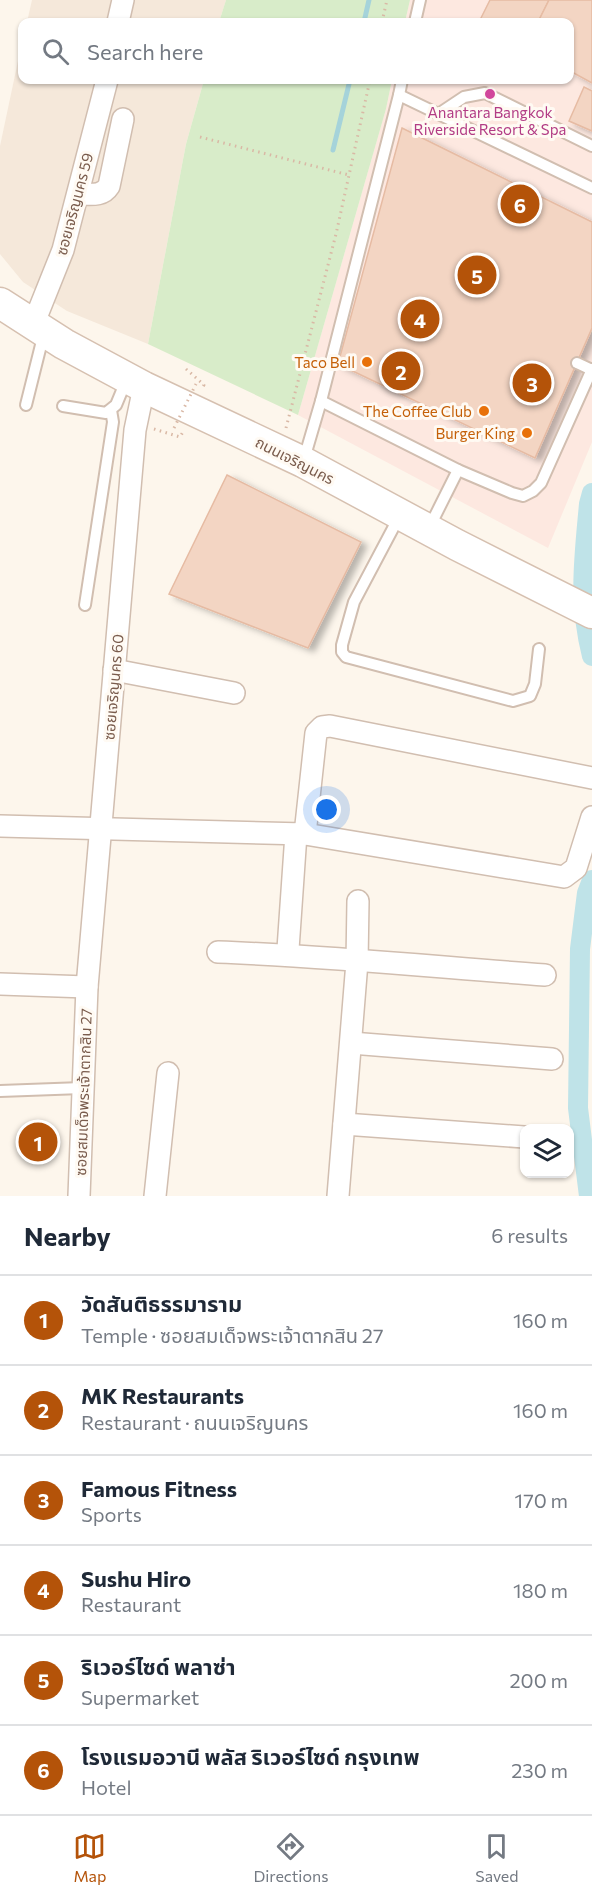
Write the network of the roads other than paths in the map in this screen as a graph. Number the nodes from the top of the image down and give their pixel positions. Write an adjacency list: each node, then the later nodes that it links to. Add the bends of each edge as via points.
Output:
1 (123, 0): 3 (street)
2 (420, 0): 4 (lane)
3 (119, 18)
4 (416, 18)
5 (105, 84): 12 (street, ซอยเจริญนคร 59)
6 (401, 84): 7 (lane)
7 (399, 94): 8 (lane); 18 (lane)
8 (440, 113): 10 (lane, via 464,97 485,93); 11 (lane)
9 (123, 119): 12 (street, via 109,186 98,194)
10 (592, 146)
11 (592, 188)
12 (78, 194): 14 (street, ซอยเจริญนคร 59)
13 (0, 303): 14 (main road, ถนนเจริญนคร)
14 (39, 328): 17 (main road, ถนนเจริญนคร); 19 (lane)
15 (577, 363): 16 (lane)
16 (592, 369): 23 (lane, via 541,483 533,491 523,496 512,494)
17 (136, 382): 21 (lane); 22 (main road, ถนนเจริญนคร); 29 (street, ซอยเจริญนคร 60)
18 (321, 401): 22 (lane); 23 (lane)
19 (26, 405)
20 (63, 406): 21 (lane, via 106,413)
21 (111, 410): 26 (lane, via 113,422)
22 (291, 457): 24 (main road, ถนนเจริญนคร)
23 (458, 470): 25 (lane)
24 (400, 514): 25 (main road, ถนนเจริญนคร); 28 (lane, via 354,602 342,645 346,657 513,700 530,696)
25 (428, 529): 27 (main road, ถนนเจริญนคร)
26 (85, 605)
27 (592, 613)
28 (539, 649)
29 (114, 670): 30 (street); 34 (street, ซอยเจริญนคร 60)
30 (234, 693)
31 (592, 778): 35 (street, via 322,727 316,733)
32 (592, 817): 35 (street, via 576,868 564,877)
33 (0, 826): 34 (street)
34 (101, 829): 35 (street); 42 (street, ซอยเจริญนคร 60)
35 (300, 834): 38 (street, via 288,949)
36 (358, 901): 39 (street)
37 (218, 952): 38 (street)
38 (291, 955): 39 (street)
39 (357, 962): 40 (street); 43 (street)
40 (545, 975)
41 (0, 984): 42 (street)
42 (87, 987): 46 (street, ซอยสมเด็จพระเจ้าตากสิน 27)
43 (351, 1043): 44 (street); 48 (street)
44 (552, 1059)
45 (168, 1072): 51 (street)
46 (82, 1088): 47 (lane); 50 (street, ซอยสมเด็จพระเจ้าตากสิน 27)
47 (0, 1091)
48 (344, 1124): 49 (street); 52 (street)
49 (520, 1137)
50 (79, 1196)
51 (155, 1196)
52 (338, 1196)

